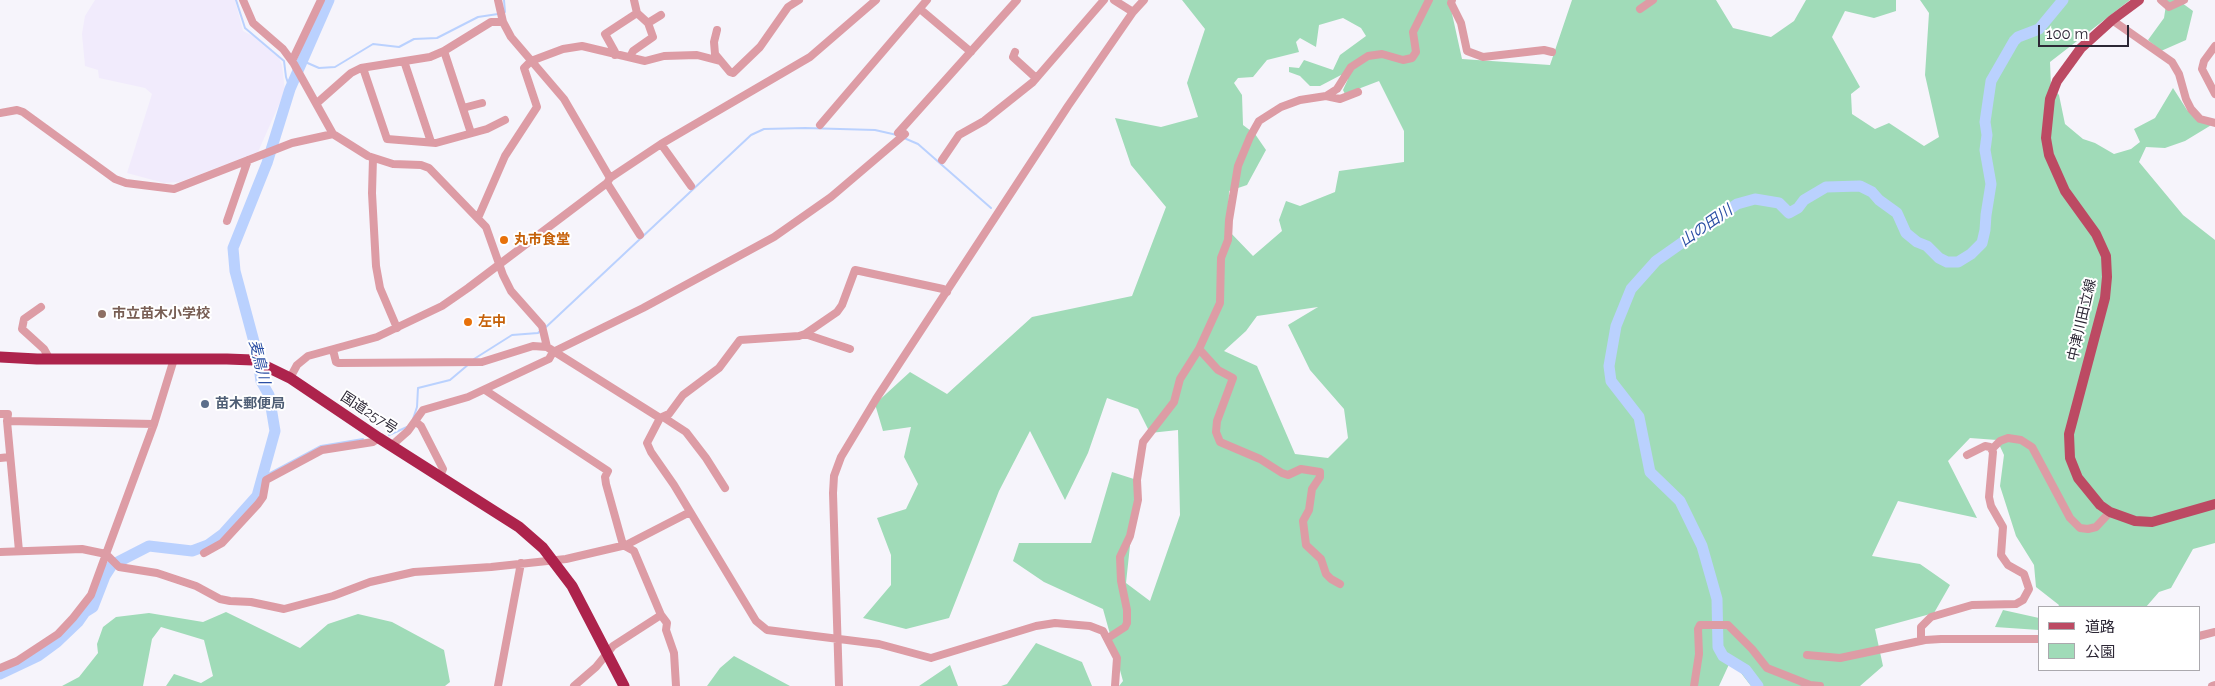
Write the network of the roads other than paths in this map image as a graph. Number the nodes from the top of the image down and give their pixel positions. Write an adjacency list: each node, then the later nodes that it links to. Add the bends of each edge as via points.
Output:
1 (243, 0): 34 (street, via 253,23)
2 (321, 0): 34 (street)
3 (498, 0): 24 (street)
4 (634, 0): 21 (street)
5 (799, 0): 37 (street, via 788,7 760,47 737,72 730,72)
6 (876, 0): 53 (street, via 810,57)
7 (928, 0): 18 (street)
8 (1017, 0): 29 (street)
9 (1104, 0): 39 (street)
10 (1114, 0): 20 (street)
11 (1144, 0): 20 (street)
12 (1430, 0): 42 (street, via 1413,32 1416,52 1412,58 1403,60 1382,54 1368,56 1351,67 1337,89)
13 (1452, 0): 31 (street, via 1467,51 1483,57 1544,50)
14 (1654, 0): 19 (street)
15 (2139, 0): 23 (main road, 中津川田立線)
16 (2161, 0): 17 (street, via 2169,7)
17 (2184, 0)
18 (920, 9): 29 (street); 49 (street)
19 (1640, 9)
20 (1133, 12): 63 (street)
21 (637, 13): 25 (street); 32 (street, via 605,34)
22 (661, 16): 25 (street)
23 (2112, 20): 48 (street, via 2172,62 2191,109 2200,118); 91 (main road, 中津川田立線, via 2081,48 2057,81 2050,99 2046,138 2055,172 2096,234 2106,256 2104,298 2069,434 2070,458 2078,478)
24 (503, 22): 28 (street, via 491,22); 36 (street)
25 (648, 23): 33 (street, via 653,36)
26 (716, 30): 37 (street, via 715,54)
27 (2215, 46): 41 (street, via 2202,69)
28 (444, 51): 35 (street); 45 (street)
29 (970, 52): 69 (street, via 902,133 831,198 774,236 643,308)
30 (1015, 52): 39 (street, via 1013,56)
31 (1552, 52)
32 (615, 55): 33 (street); 36 (street, via 590,47 573,47)
33 (630, 57): 37 (street, via 645,61 664,56 697,55)
34 (292, 61): 44 (street)
35 (404, 61): 38 (street); 52 (street)
36 (530, 61): 57 (street, via 564,99); 59 (street, via 524,68 537,107 506,156)
37 (720, 61)
38 (363, 68): 44 (street, via 351,73); 52 (street, via 387,139)
39 (1036, 78): 56 (street, via 984,122 959,136)
40 (1358, 92): 42 (street, via 1340,99)
41 (2215, 94)
42 (1326, 96): 67 (street, via 1281,107 1259,121 1250,137 1238,166 1228,240 1221,258 1220,303)
43 (482, 102): 45 (street)
44 (316, 103): 51 (street)
45 (463, 108): 50 (street)
46 (0, 113): 55 (street, via 23,112 90,162 126,183 174,189)
47 (504, 120): 50 (street)
48 (2215, 123)
49 (820, 125)
50 (472, 133): 52 (street)
51 (333, 134): 54 (street); 55 (street, via 292,143)
52 (431, 142)
53 (661, 144): 57 (street); 58 (street)
54 (373, 158): 59 (street, via 429,168); 65 (street, via 376,266 380,288)
55 (248, 160): 60 (street)
56 (942, 160)
57 (608, 180): 61 (street); 62 (street)
58 (691, 186)
59 (478, 218): 62 (street, via 491,239)
60 (227, 221)
61 (640, 235)
62 (499, 263): 65 (street, via 442,306); 69 (street, via 511,291 537,318)
63 (947, 292): 66 (street, via 855,270 837,312); 103 (street, via 876,399 841,457 834,476)
64 (41, 307): 72 (street, via 24,319 22,329)
65 (397, 328): 68 (street)
66 (805, 334): 70 (street); 77 (street, via 740,340 719,368 683,395)
67 (1199, 349): 99 (street, via 1218,370 1233,378 1217,421 1216,432 1220,442 1288,475 1301,469 1320,472 1303,521 1306,545 1322,559 1330,579); 104 (street, via 1180,379 1170,409 1143,442 1137,480 1138,500 1130,536 1120,557 1127,623)
68 (333, 350): 69 (street, via 338,363 485,362 533,346); 74 (street, via 302,359)
69 (550, 350): 75 (street, via 549,359); 77 (street)
70 (850, 350)
71 (0, 357): 72 (highway, 国道257号)
72 (49, 358): 73 (highway, 国道257号)
73 (174, 359): 74 (highway, 国道257号, via 258,363); 80 (street)
74 (290, 378): 81 (highway, 国道257号)
75 (485, 390): 79 (street, via 423,410); 92 (street, via 608,471 606,484)
76 (0, 414): 78 (street, via 8,414)
77 (662, 418): 88 (street, via 686,432); 90 (street, via 647,443)
78 (7, 421): 80 (street); 85 (street)
79 (416, 422): 82 (street); 87 (street, via 443,469)
80 (154, 424): 96 (street)
81 (379, 438): 82 (highway, 国道257号); 95 (street, via 373,442 322,450 266,480 263,497 258,504 222,543)
82 (391, 446): 87 (highway, 国道257号)
83 (1992, 449): 84 (street, via 1985,446); 91 (street, via 2008,438 2021,440 2032,447 2070,518 2080,528 2096,527); 106 (street, via 1989,497 2003,527 2002,555 2008,565 2024,574 2029,586 2027,593 2023,600 2012,605 1972,606 1931,617 1921,627)
84 (1967, 455)
85 (10, 457): 86 (street); 93 (street)
86 (0, 458)
87 (440, 476): 97 (highway, 国道257号, via 519,527)
88 (726, 488)
89 (2215, 504): 91 (main road, 中津川田立線, via 2152,522 2135,521)
90 (690, 512): 92 (street); 103 (street, via 761,627)
91 (2110, 512)
92 (623, 545): 97 (street, via 566,559); 100 (street, via 634,550)
93 (19, 551): 94 (street); 96 (street, via 82,549)
94 (0, 552)
95 (204, 553)
96 (108, 556): 98 (street, via 118,565 157,573 230,602 251,602 284,609 414,572); 109 (street, via 92,595 58,634 17,661)
97 (553, 559): 98 (street); 107 (highway, 国道257号, via 572,586)
98 (521, 563): 110 (street)
99 (1340, 584)
100 (660, 615): 107 (street); 113 (street, via 667,623 666,630 674,653)
101 (2215, 632): 102 (street)
102 (2200, 636)
103 (838, 638): 104 (street, via 931,658 1013,632 1055,623 1090,626 1103,631); 114 (street)
104 (1108, 638): 115 (street, via 1117,658)
105 (2038, 639): 106 (street)
106 (1921, 641): 108 (street, via 1840,658)
107 (607, 652): 111 (street, via 596,667); 112 (highway, 国道257号)
108 (1807, 654)
109 (0, 668)
110 (498, 686)
111 (574, 686)
112 (624, 686)
113 (676, 686)
114 (839, 686)
115 (1115, 686)
116 (1694, 686): 117 (street, via 1698,629 1706,625 1728,625 1766,668)
117 (1820, 686)

